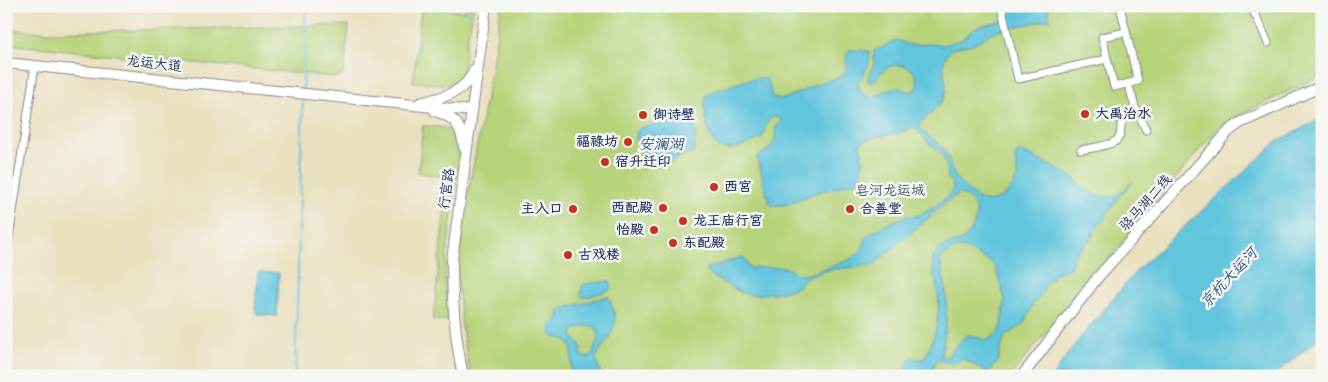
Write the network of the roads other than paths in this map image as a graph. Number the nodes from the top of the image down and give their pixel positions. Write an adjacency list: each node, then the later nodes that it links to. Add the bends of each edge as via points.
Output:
1 (486, 6): 7 (street, 行宫路)
2 (1001, 6): 8 (street, via 1018,79)
3 (1120, 6): 5 (street)
4 (1250, 6): 6 (street)
5 (1126, 32): 8 (street, via 1102,37); 11 (street, via 1138,81)
6 (1268, 43)
7 (480, 56): 13 (street, via 471,78 460,89); 15 (street, 行宫路)
8 (1107, 59): 11 (street, via 1114,87)
9 (6, 63): 10 (street, 龙运大道)
10 (34, 66): 13 (street, 龙运大道); 19 (street)
11 (1128, 83): 14 (street)
12 (1322, 86): 21 (street, 骆马湖二线, via 1229,131 1098,277)
13 (417, 106): 15 (street, 龙运大道); 18 (street, via 443,113 456,122 462,134)
14 (1136, 109): 16 (street); 17 (street, via 1123,116 1116,140)
15 (472, 111): 18 (street, 行宫路)
16 (1146, 130)
17 (1082, 150)
18 (465, 159): 20 (street, 行宫路, via 452,260 456,337)
19 (6, 257)
20 (463, 376)
21 (1022, 376)

